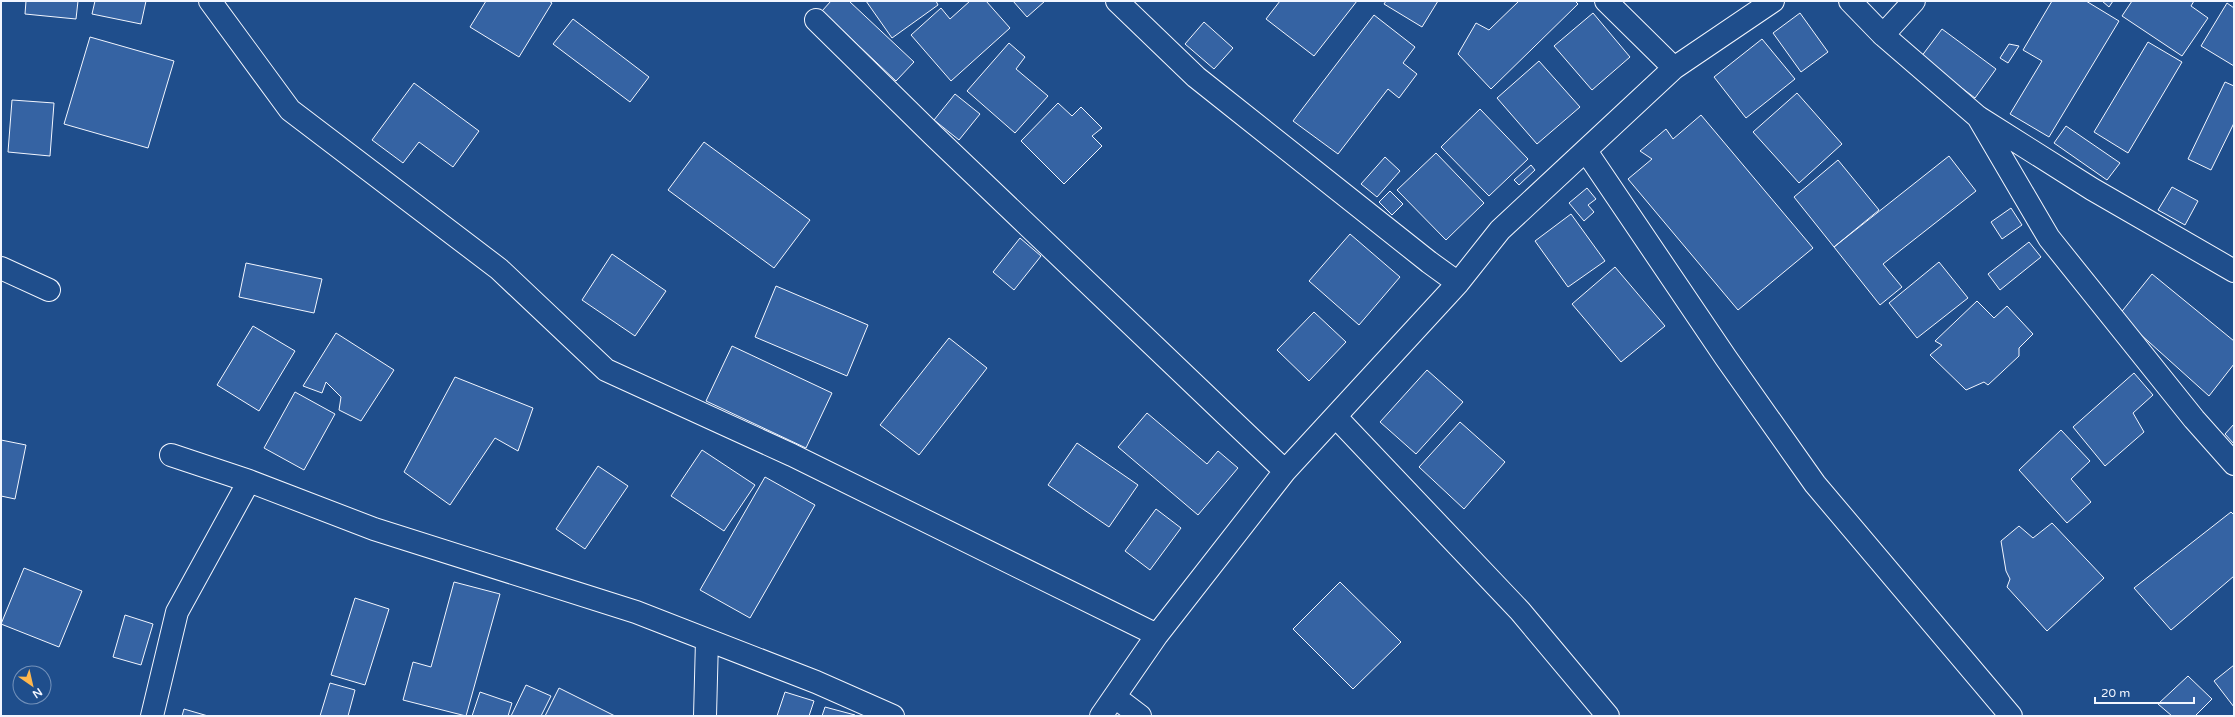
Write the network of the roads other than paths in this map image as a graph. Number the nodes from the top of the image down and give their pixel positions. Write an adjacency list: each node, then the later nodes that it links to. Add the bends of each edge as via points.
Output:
1 (210, 1): 21 (street, via 290,110 499,269 606,370 792,454 977,548)
2 (1117, 1): 14 (street, via 1196,77)
3 (1606, 1): 9 (street)
4 (1773, 1): 9 (street)
5 (1850, 1): 8 (street)
6 (1914, 1): 8 (street)
7 (816, 20): 19 (street)
8 (1884, 35): 10 (street)
9 (1674, 68): 11 (street)
10 (1978, 117): 13 (street, via 2092,189); 18 (street, via 2049,238 2194,419)
11 (1586, 151): 14 (street, via 1500,230); 30 (street, via 1726,358 1816,484)
12 (1, 268): 15 (street)
13 (2234, 270)
14 (1458, 284): 16 (street)
15 (49, 290)
16 (1336, 417): 19 (street); 29 (street, via 1520,611)
17 (171, 455): 20 (street)
18 (2234, 464)
19 (1285, 471): 21 (street)
20 (249, 481): 22 (street, via 374,530 636,612); 24 (street, via 177,612)
21 (1157, 635): 23 (street)
22 (707, 640): 25 (street); 26 (street, via 816,682)
23 (1115, 697): 27 (street); 28 (street)
24 (152, 716)
25 (705, 716)
26 (892, 716)
27 (1101, 716)
28 (1140, 716)
29 (1608, 716)
30 (2011, 716)

